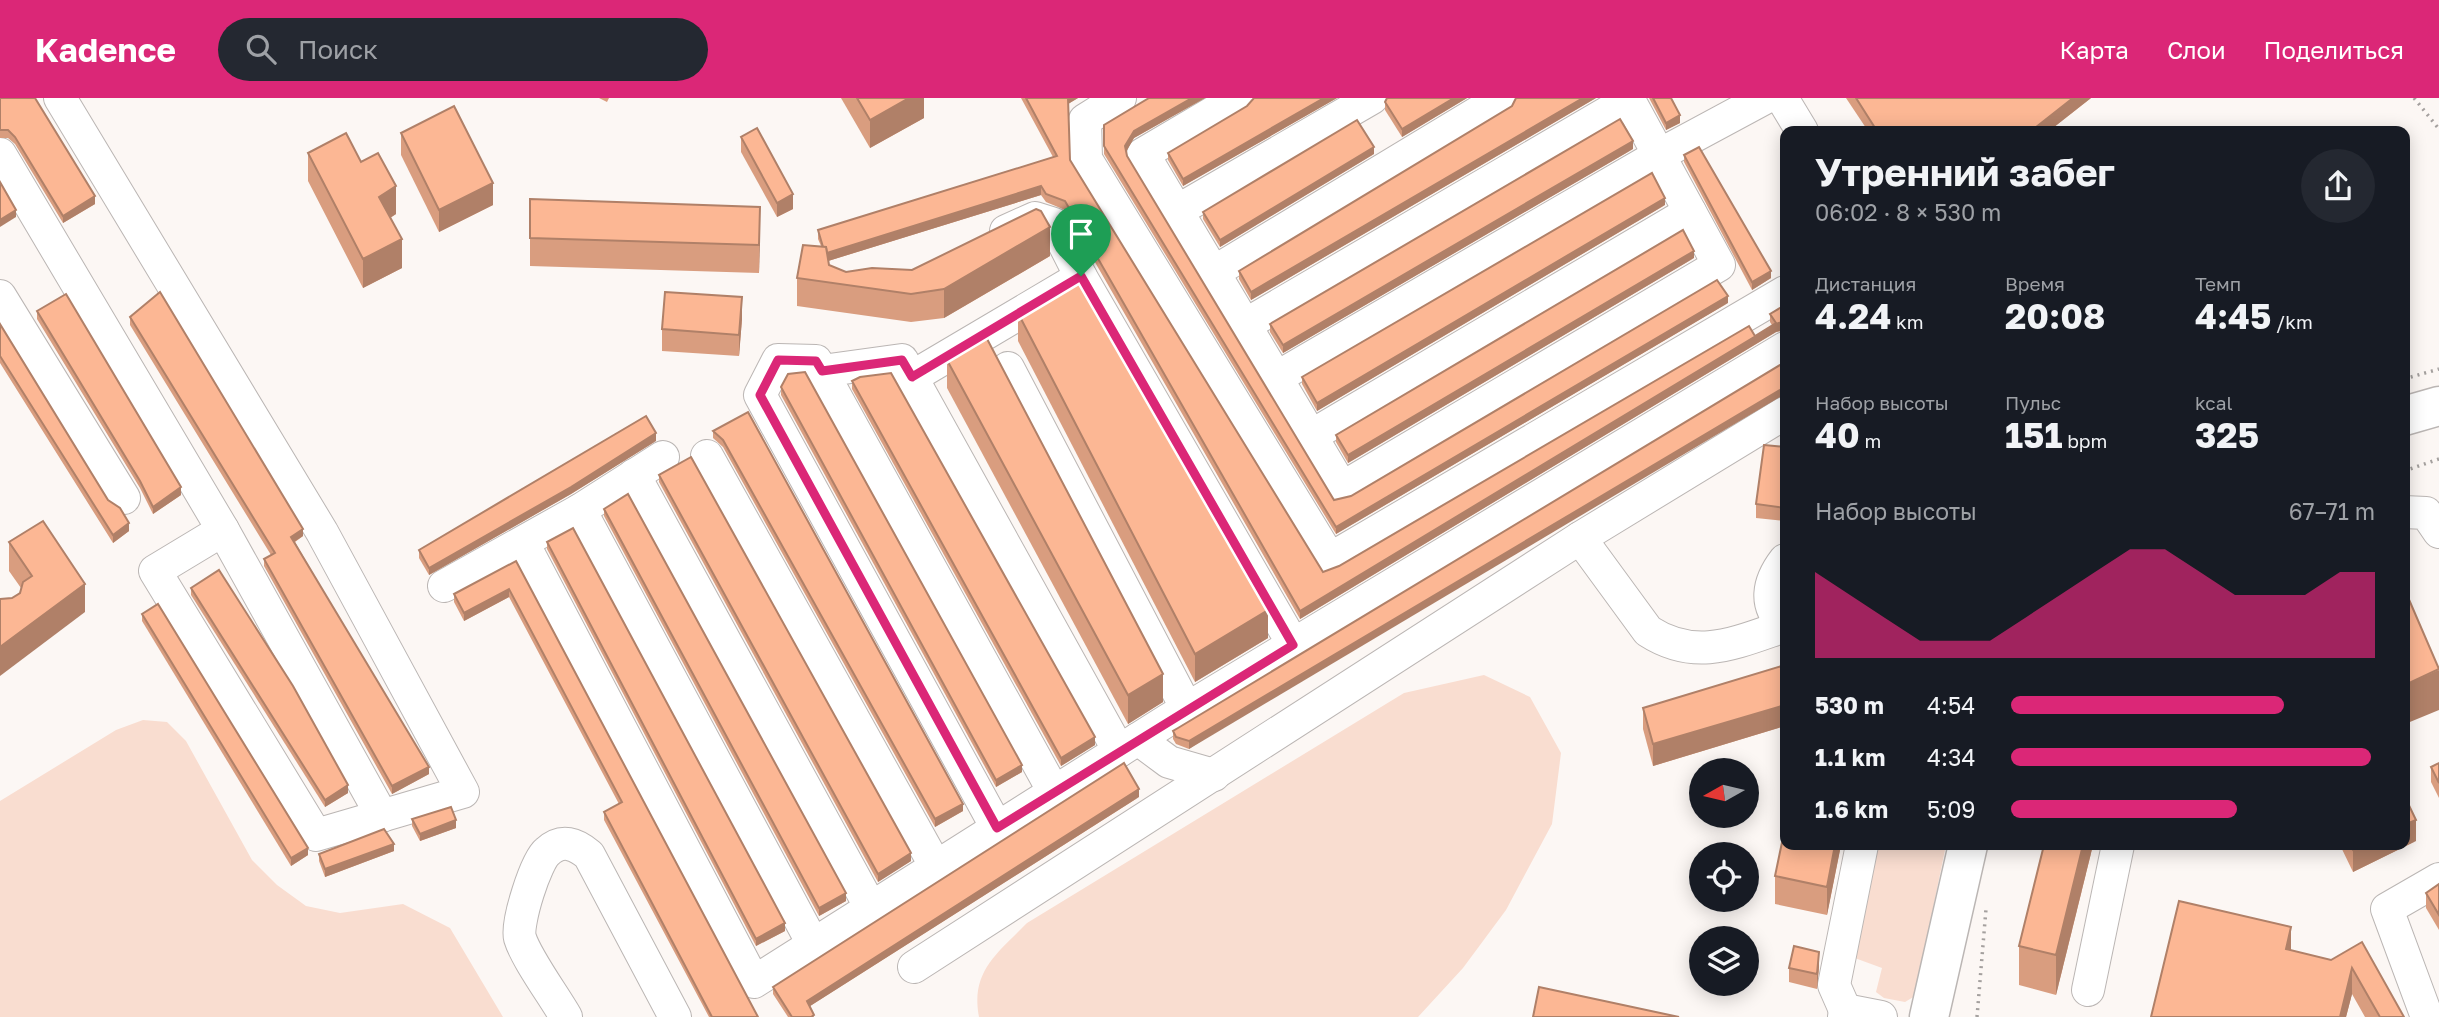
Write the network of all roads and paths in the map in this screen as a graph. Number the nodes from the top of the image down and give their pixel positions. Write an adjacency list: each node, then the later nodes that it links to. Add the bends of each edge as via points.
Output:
1 (60, 98): 54 (street, via 322,532 463,792)
2 (1120, 98): 19 (street, via 1086,120 1086,159 1330,559)
3 (1238, 98): 14 (street, via 1143,154)
4 (1372, 98): 14 (street)
5 (1502, 98): 17 (street)
6 (1765, 98): 13 (street)
7 (1782, 98): 10 (street)
8 (2414, 98): 11 (path)
9 (1628, 99): 13 (street); 21 (street)
10 (1799, 126)
11 (2439, 129)
12 (0, 154): 41 (street)
13 (1659, 155): 15 (street); 28 (street)
14 (1177, 211): 17 (street)
15 (1690, 212): 32 (street); 32 (street, via 1719,265 1342,488)
16 (979, 245): 18 (street, via 1035,218 1054,224)
17 (1214, 272): 21 (street)
18 (1081, 276): 26 (street); 49 (street)
19 (1780, 295)
20 (0, 296): 38 (street)
21 (1245, 324): 28 (street)
22 (1780, 351): 49 (street)
23 (1008, 368): 50 (street)
24 (2439, 369): 27 (path)
25 (822, 371): 26 (street, via 902,360); 53 (street); 55 (street, via 816,361 778,360 760,395)
26 (912, 377): 51 (street)
27 (2410, 377)
28 (1276, 378): 32 (street)
29 (2439, 406): 30 (main road)
30 (2410, 414)
31 (1780, 416): 43 (street)
32 (1311, 436)
33 (707, 456): 59 (street)
34 (663, 457): 37 (street)
35 (2439, 459): 36 (path)
36 (2410, 469)
37 (634, 475): 39 (street); 61 (street)
38 (124, 498)
39 (580, 510): 44 (street); 63 (street)
40 (2410, 512): 42 (street, via 2427,513)
41 (223, 530): 54 (street); 54 (street, via 155,571 316,835)
42 (2439, 532)
43 (1580, 538): 48 (street, via 1648,631 1663,640 1698,649); 52 (street)
44 (523, 542): 46 (street); 63 (street, via 754,982)
45 (1780, 568): 47 (street, via 1769,592)
46 (444, 586)
47 (1780, 620)
48 (1780, 628)
49 (1293, 645): 50 (street)
50 (1187, 709): 51 (street)
51 (1128, 745): 52 (street); 53 (street)
52 (1213, 775): 64 (street)
53 (1054, 792): 55 (street)
54 (382, 816)
55 (997, 828): 59 (street)
56 (1861, 850): 66 (street, via 1834,985)
57 (1967, 850): 70 (main road)
58 (2117, 850): 65 (street)
59 (936, 867): 61 (street)
60 (2439, 879): 72 (street, via 2387,909)
61 (871, 908): 63 (street)
62 (1986, 908): 71 (path)
63 (813, 944)
64 (915, 967)
65 (2088, 990)
66 (1845, 1013): 69 (street)
67 (566, 1017): 68 (street, via 520,936 525,899 546,852 564,843 578,845 589,855)
68 (676, 1017)
69 (1881, 1017)
70 (1929, 1017)
71 (1976, 1017)
72 (2427, 1017)

